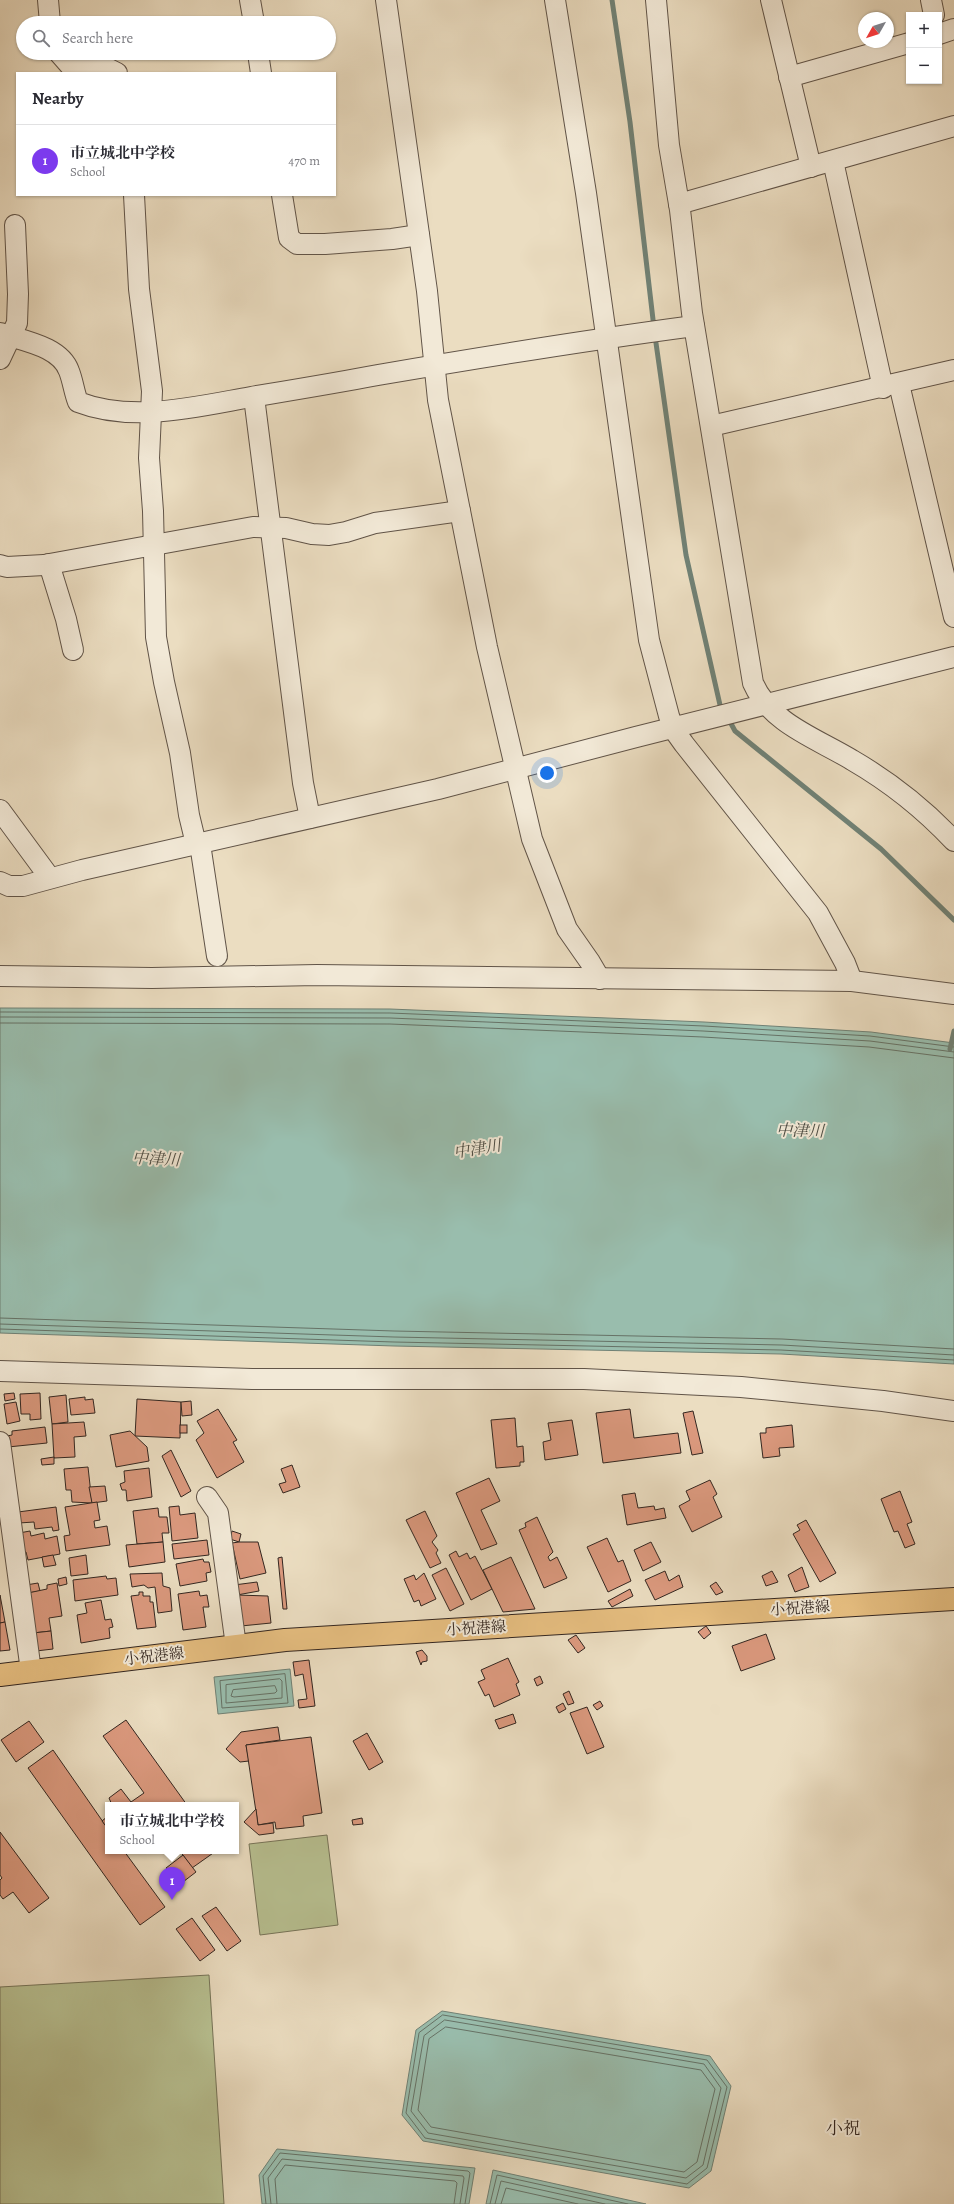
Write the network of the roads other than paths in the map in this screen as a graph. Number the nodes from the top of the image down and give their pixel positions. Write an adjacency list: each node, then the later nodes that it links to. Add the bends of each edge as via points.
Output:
1 (48, 0): 9 (street)
2 (250, 0): 10 (street)
3 (386, 0): 24 (street)
4 (555, 0): 27 (street)
5 (656, 0): 22 (street, via 669,145)
6 (771, 0): 16 (street)
7 (930, 0): 8 (street)
8 (933, 12)
9 (49, 16)
10 (253, 16)
11 (906, 44): 16 (street)
12 (65, 60): 14 (street, via 73,69 107,68)
13 (259, 60): 15 (street)
14 (115, 72)
15 (262, 72)
16 (789, 77): 19 (street)
17 (954, 126): 18 (street)
18 (833, 161): 19 (street); 31 (street)
19 (812, 167): 22 (street)
20 (134, 196): 33 (street, via 136,255 150,362)
21 (282, 196): 24 (street, via 289,238 297,244 325,244)
22 (679, 204): 25 (street)
23 (14, 225): 26 (street, via 18,311 17,323)
24 (419, 235): 29 (street)
25 (694, 326): 27 (street); 34 (street)
26 (5, 335): 28 (street); 33 (street, via 44,348 59,357 69,371 78,402 116,412)
27 (606, 338): 29 (street); 44 (street, via 649,640)
28 (0, 359)
29 (435, 366): 32 (street); 35 (street, via 438,400)
30 (954, 370): 31 (street)
31 (891, 386): 34 (street); 40 (street)
32 (254, 397): 33 (street); 36 (street)
33 (152, 411): 37 (street, via 149,458)
34 (711, 426): 43 (street, via 753,682)
35 (460, 511): 36 (street, via 380,523 329,535); 45 (street)
36 (270, 527): 37 (street, via 253,527); 47 (street, via 303,783)
37 (154, 546): 38 (street); 49 (street, via 154,613 160,663 175,727 185,794)
38 (48, 564): 39 (street, via 6,567); 41 (street)
39 (0, 565)
40 (954, 616)
41 (73, 650)
42 (954, 657): 43 (street)
43 (767, 704): 44 (street); 48 (street, via 796,730 851,759 895,788 917,805)
44 (673, 728): 45 (street); 55 (street, via 818,912 846,963)
45 (515, 771): 47 (street); 54 (street, via 532,839 559,911 567,929)
46 (0, 810): 50 (street)
47 (310, 818): 49 (street)
48 (954, 841)
49 (198, 844): 50 (street); 52 (street, via 206,870)
50 (50, 878): 51 (street, via 23,886 9,886)
51 (0, 882)
52 (217, 956)
53 (0, 976): 54 (street, via 152,978 317,975)
54 (600, 979): 55 (street)
55 (852, 981): 56 (street)
56 (954, 994)
57 (0, 1371): 58 (street, via 252,1379 584,1379 749,1388)
58 (954, 1411)
59 (1, 1450): 61 (street)
60 (207, 1497): 63 (street, via 218,1513)
61 (8, 1558): 64 (street)
62 (954, 1599): 63 (main road, 小祝港線, via 285,1640)
63 (236, 1646): 64 (main road, 小祝港線)
64 (31, 1671): 65 (main road, 小祝港線)
65 (0, 1675)

